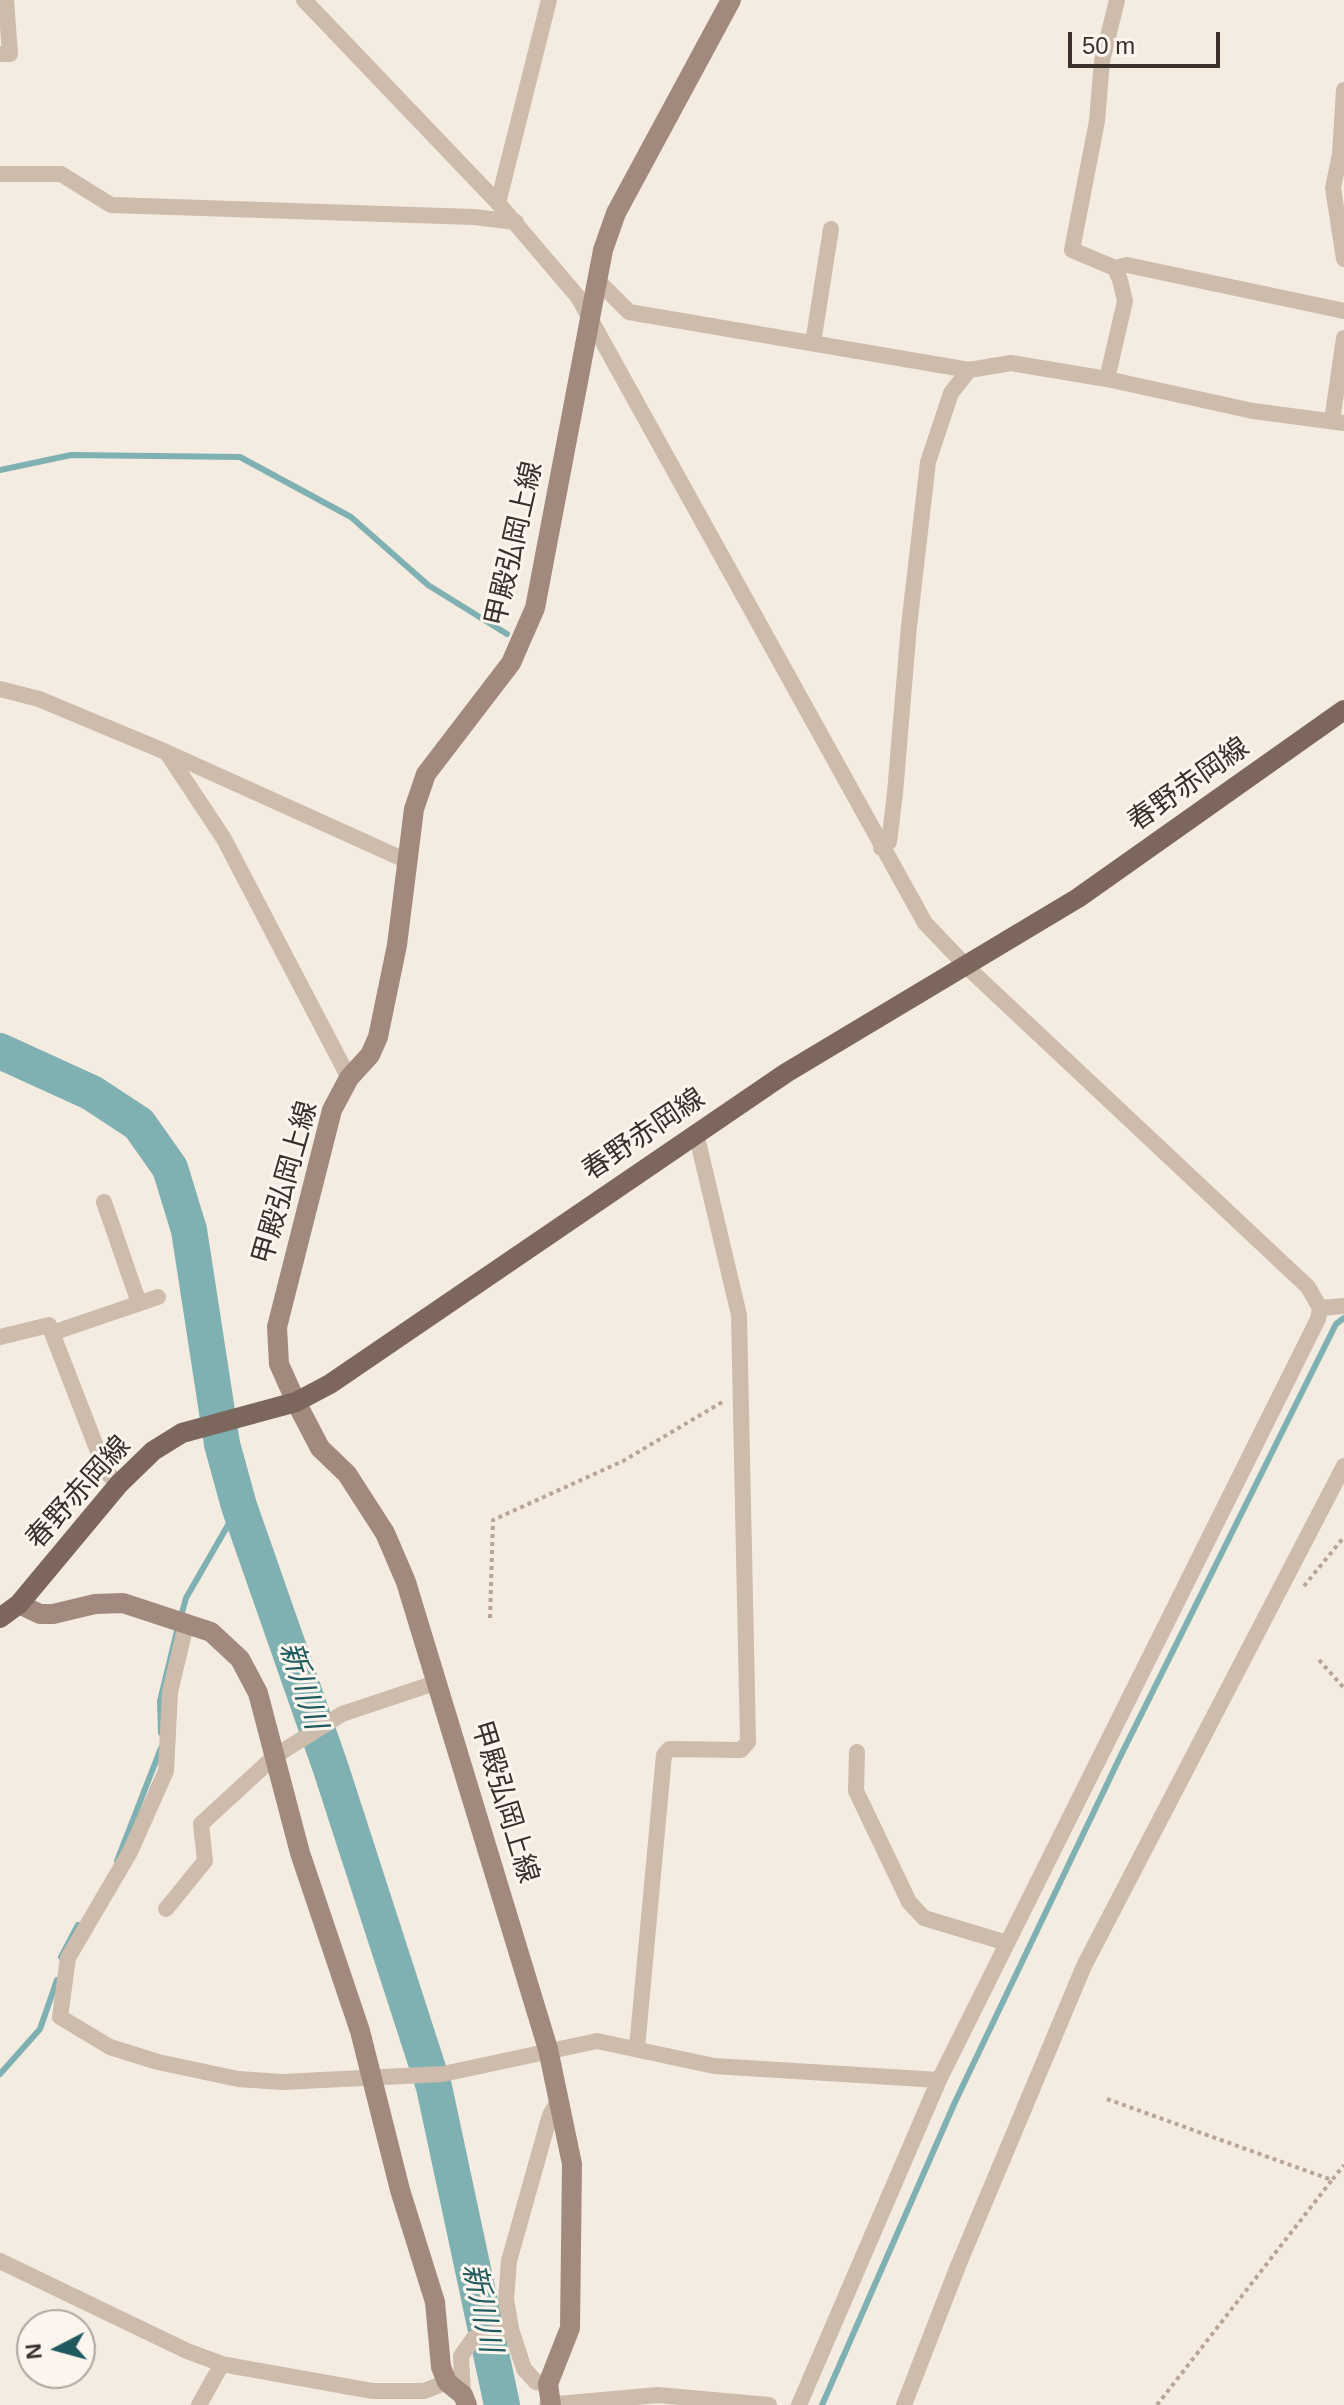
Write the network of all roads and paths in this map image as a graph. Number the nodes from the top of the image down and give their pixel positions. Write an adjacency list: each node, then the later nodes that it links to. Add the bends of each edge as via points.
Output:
1 (6, 0): 6 (street, via 10,54)
2 (304, 0): 9 (street)
3 (549, 0): 9 (street)
4 (731, 0): 14 (main road, 甲殿弘岡上線, via 616,213)
5 (1117, 0): 13 (street, via 1072,250)
6 (0, 54)
7 (1344, 90): 12 (street, via 1333,188)
8 (0, 174): 10 (street, via 61,174 111,205)
9 (498, 203): 10 (street)
10 (516, 222): 16 (street)
11 (831, 229): 18 (street)
12 (1344, 259)
13 (1115, 268): 15 (street, via 1127,265); 20 (street, via 1125,301)
14 (599, 282): 16 (main road, 甲殿弘岡上線); 18 (street, via 629,312)
15 (1344, 311)
16 (592, 317): 25 (street); 26 (main road, 甲殿弘岡上線, via 535,608 511,663 426,774)
17 (1344, 338): 21 (street)
18 (813, 343): 19 (street)
19 (969, 370): 20 (street, via 1011,363); 25 (street, via 951,393 928,462 891,830 889,842)
20 (1107, 379): 21 (street, via 1253,411)
21 (1338, 422)
22 (0, 689): 24 (street, via 39,699)
23 (1344, 710): 27 (main road, 春野赤岡線, via 1078,898)
24 (166, 752): 26 (street); 28 (street, via 224,839)
25 (881, 848): 27 (street, via 925,923)
26 (405, 860): 28 (main road, 甲殿弘岡上線, via 397,945 378,1037)
27 (967, 967): 29 (main road, 春野赤岡線, via 786,1073); 34 (street, via 1308,1287)
28 (349, 1078): 38 (main road, 甲殿弘岡上線, via 332,1110 277,1327 279,1364)
29 (696, 1133): 37 (street, via 739,1315); 38 (main road, 春野赤岡線, via 330,1384)
30 (104, 1202): 32 (street)
31 (158, 1297): 32 (street)
32 (139, 1303): 35 (street)
33 (1344, 1306): 34 (street)
34 (1320, 1308): 53 (street)
35 (52, 1333): 36 (street, via 49,1325); 40 (street, via 106,1472)
36 (0, 1337)
37 (740, 1392): 45 (path, via 623,1461 493,1520); 54 (street, via 748,1742 741,1750 669,1749 664,1755)
38 (296, 1402): 40 (main road, 春野赤岡線, via 182,1433 153,1451); 48 (main road, 甲殿弘岡上線, via 320,1448 347,1474 385,1533)
39 (1344, 1466): 43 (street)
40 (119, 1484): 42 (main road, 春野赤岡線)
41 (1344, 1537): 43 (path, via 1283,1610)
42 (19, 1604): 44 (main road, 春野赤岡線); 46 (main road, via 53,1614 123,1603)
43 (1269, 1609): 70 (street, via 1084,1966)
44 (0, 1618)
45 (490, 1618)
46 (179, 1623): 51 (main road, via 211,1632 240,1659 258,1693); 56 (street, via 166,1771 130,1852 68,1958 60,2017 110,2047 238,2079)
47 (1319, 1660): 49 (path)
48 (438, 1682): 51 (street, via 326,1722); 55 (main road, 甲殿弘岡上線)
49 (1344, 1688)
50 (857, 1752): 53 (street, via 856,1791 909,1902 924,1918)
51 (275, 1756): 52 (street, via 201,1824 205,1861); 56 (main road)
52 (166, 1909)
53 (1007, 1943): 57 (street)
54 (637, 2048): 55 (street, via 597,2041); 57 (street, via 714,2066)
55 (548, 2049): 56 (street, via 443,2074); 59 (main road, 甲殿弘岡上線)
56 (370, 2078): 65 (main road, via 435,2302 441,2367)
57 (939, 2080): 69 (street)
58 (1107, 2099): 61 (path)
59 (559, 2100): 63 (street, via 550,2115 509,2261 506,2299); 66 (main road, 甲殿弘岡上線, via 572,2164 570,2328)
60 (1344, 2165): 61 (path)
61 (1332, 2180): 71 (path)
62 (0, 2261): 64 (street)
63 (511, 2329): 65 (street, via 474,2338 461,2356); 66 (street, via 524,2369)
64 (222, 2364): 65 (street, via 373,2391); 67 (street)
65 (459, 2394)
66 (549, 2400): 68 (street, via 658,2395)
67 (199, 2405)
68 (769, 2405)
69 (799, 2405)
70 (904, 2405)
71 (1157, 2405)

